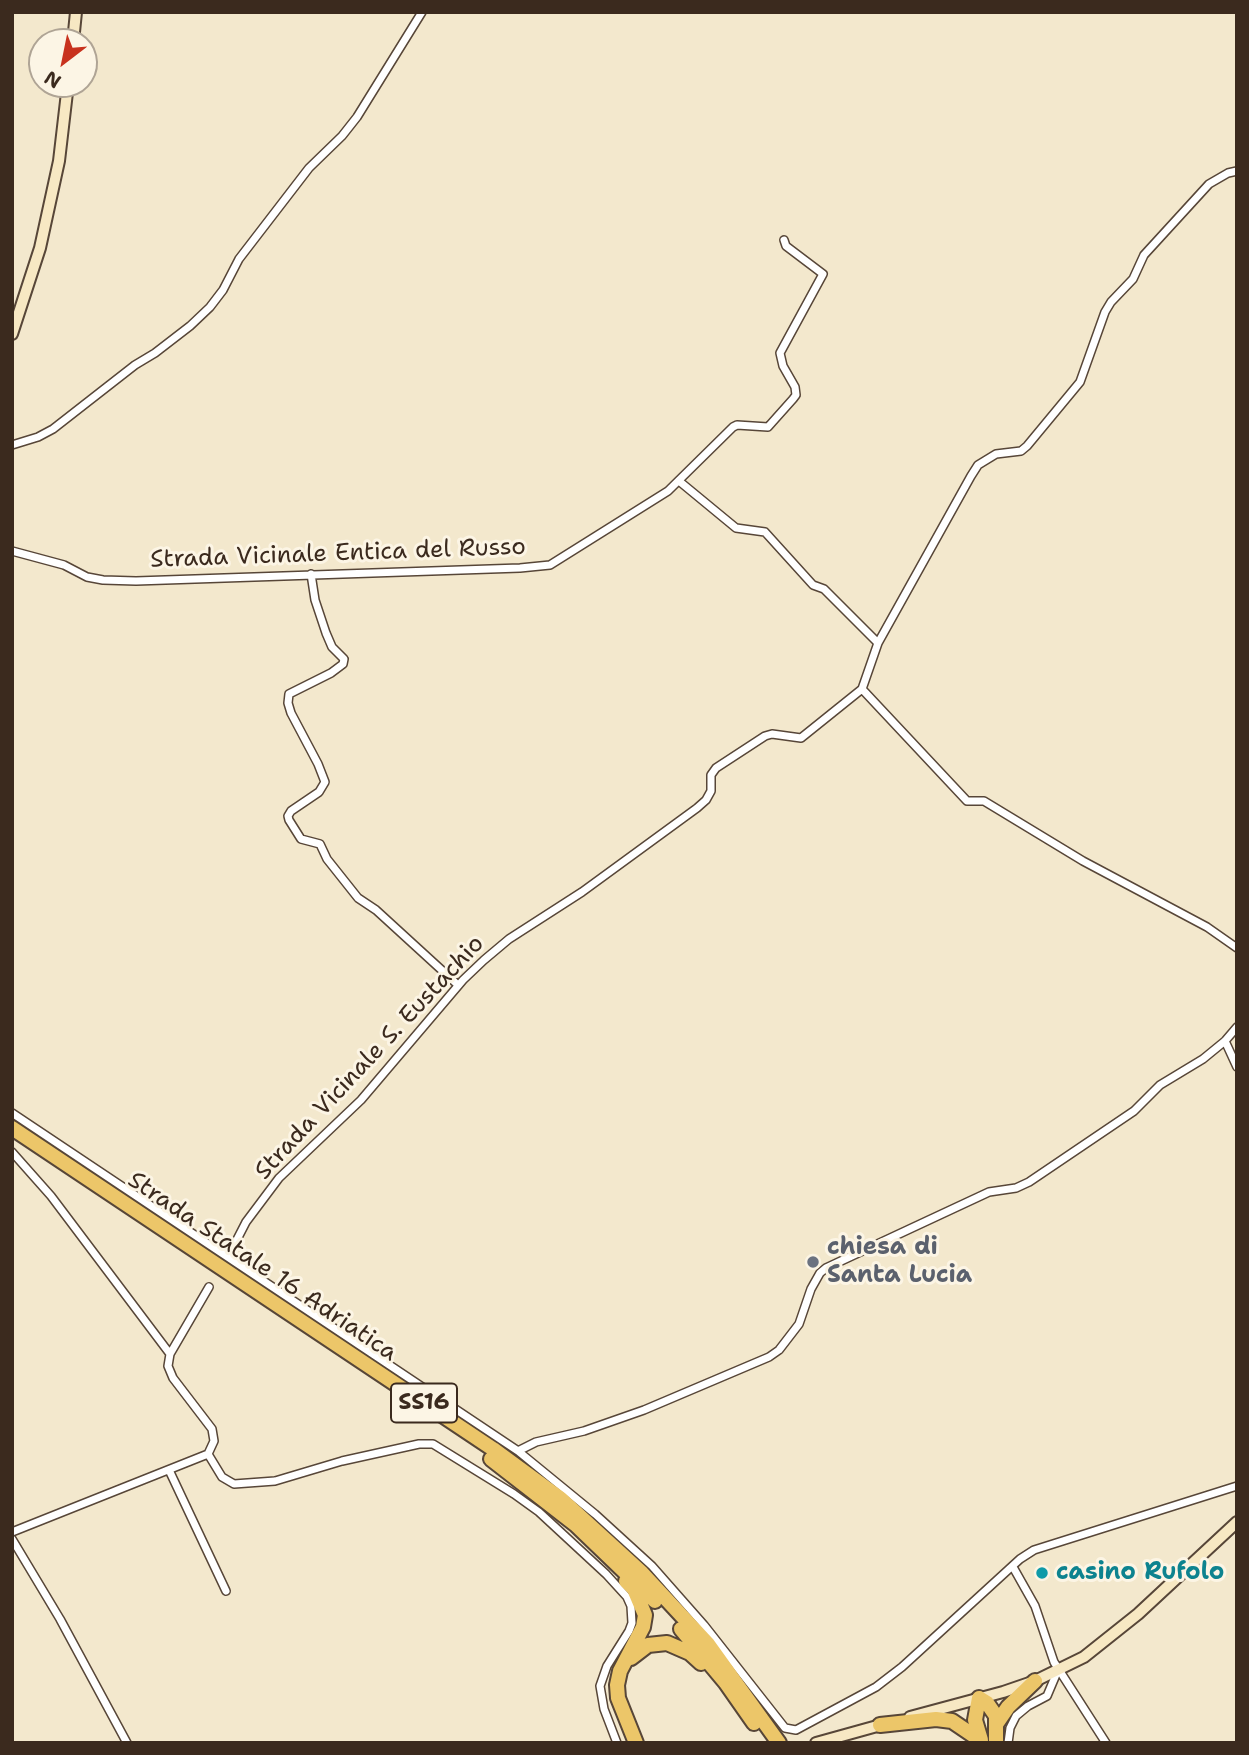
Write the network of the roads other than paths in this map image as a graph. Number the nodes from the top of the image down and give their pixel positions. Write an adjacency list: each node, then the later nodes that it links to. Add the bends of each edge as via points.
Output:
1 (422, 12): 6 (street, via 357,117 285,198 210,307 53,429)
2 (66, 98): 5 (main road, via 59,161 40,247)
3 (1237, 171): 10 (street, via 1209,184 1144,254 1133,279 1105,312 1080,382 1027,446 996,454 978,466)
4 (784, 240): 7 (street, Strada Vicinale Entica del Russo, via 823,274 780,353 796,395 768,427 733,427)
5 (12, 334)
6 (12, 445)
7 (679, 481): 9 (street, Strada Vicinale Entica del Russo, via 550,565); 10 (street, via 736,528 765,532 813,585 824,589)
8 (12, 551): 9 (street, Strada Vicinale Entica del Russo, via 103,580)
9 (311, 574): 13 (street, via 326,633 332,648 344,659 331,673 289,694 290,713 325,782 319,792 291,811 289,820 301,839 320,844 358,898)
10 (878, 643): 11 (street)
11 (862, 689): 12 (street, via 967,801 984,801); 13 (street, Strada Vicinale S. Eustachio, via 801,738 765,736 716,768 706,800 697,808 509,939)
12 (1237, 948)
13 (458, 985): 21 (street, Strada Vicinale S. Eustachio, via 360,1100 279,1178 246,1222)
14 (1237, 1027): 15 (street)
15 (1225, 1041): 16 (street); 24 (street, via 1160,1084 1134,1111 1029,1182 989,1192 826,1268 811,1289 799,1324 769,1357 605,1425)
16 (1237, 1067)
17 (12, 1113): 21 (street)
18 (12, 1128): 42 (highway, Strada Statale 16 Adriatica / SS16, via 561,1499 682,1615 738,1684)
19 (12, 1139): 29 (highway, Strada Statale 16 Adriatica / SS16, via 489,1458)
20 (12, 1152): 23 (street, via 51,1196)
21 (228, 1256): 24 (street)
22 (209, 1287): 23 (street)
23 (170, 1354): 25 (street, via 173,1378 212,1429 214,1441)
24 (518, 1451): 32 (street, via 652,1566 785,1728 796,1730 876,1687)
25 (208, 1454): 26 (street); 44 (street, via 222,1477 234,1484 275,1481 342,1461 433,1444 514,1494 606,1574 631,1606 629,1631 600,1686)
26 (169, 1470): 30 (street); 33 (street)
27 (1237, 1486): 32 (street, via 1034,1550)
28 (1237, 1522): 35 (main road, via 1112,1636)
29 (576, 1525): 34 (highway, via 634,1589 641,1603 643,1627); 42 (highway, Strada Statale 16 Adriatica / SS16, via 690,1638)
30 (12, 1532)
31 (12, 1539): 43 (street)
32 (1013, 1567): 35 (street, via 1035,1606)
33 (226, 1591)
34 (625, 1664): 40 (highway, via 617,1692); 42 (highway, via 641,1649 657,1643 690,1653)
35 (1058, 1670): 36 (main road); 47 (street, via 1048,1696 1016,1716); 48 (street)
36 (1035, 1681): 37 (main road); 38 (highway)
37 (979, 1698): 38 (highway, via 992,1709); 39 (main road); 41 (highway, via 975,1720)
38 (997, 1723): 46 (highway)
39 (880, 1725): 41 (highway, via 952,1721); 45 (main road)
40 (634, 1740)
41 (981, 1741)
42 (770, 1742)
43 (127, 1743)
44 (617, 1743)
45 (816, 1743)
46 (996, 1743)
47 (1008, 1743)
48 (1105, 1743)

